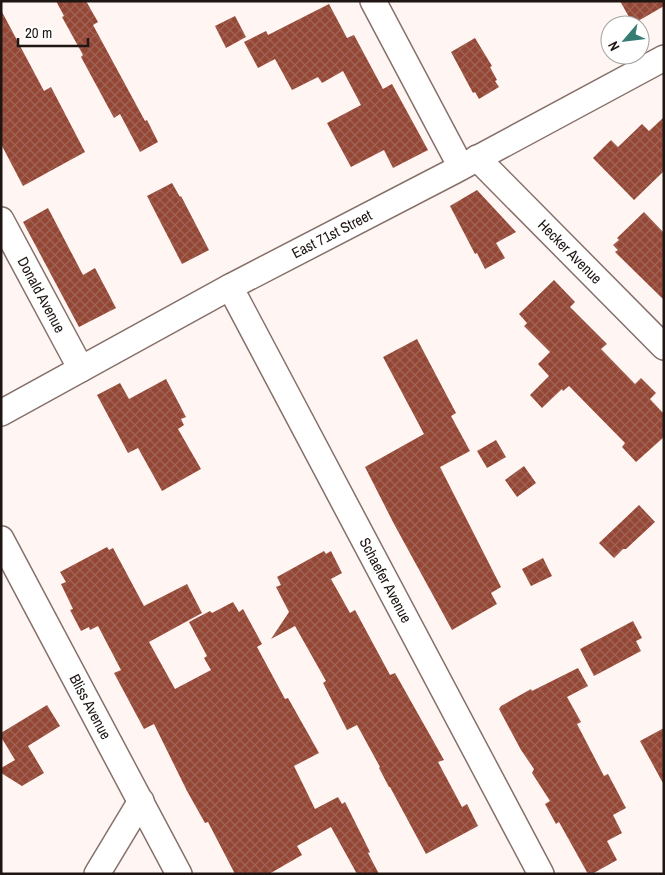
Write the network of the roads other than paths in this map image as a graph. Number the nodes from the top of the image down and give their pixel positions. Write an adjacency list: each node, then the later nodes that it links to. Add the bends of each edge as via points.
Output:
1 (373, 1): 3 (street, Hecker Avenue)
2 (664, 58): 3 (street, East 71st Street)
3 (469, 163): 5 (street, East 71st Street); 6 (street, Hecker Avenue)
4 (1, 220): 7 (street, Donald Avenue)
5 (230, 287): 7 (street, East 71st Street); 13 (street, Schaefer Avenue)
6 (664, 347)
7 (81, 369): 8 (street, East 71st Street)
8 (1, 413)
9 (1, 539): 10 (street, Bliss Avenue)
10 (141, 801): 11 (street); 12 (street, Bliss Avenue)
11 (97, 874)
12 (179, 874)
13 (541, 874)

